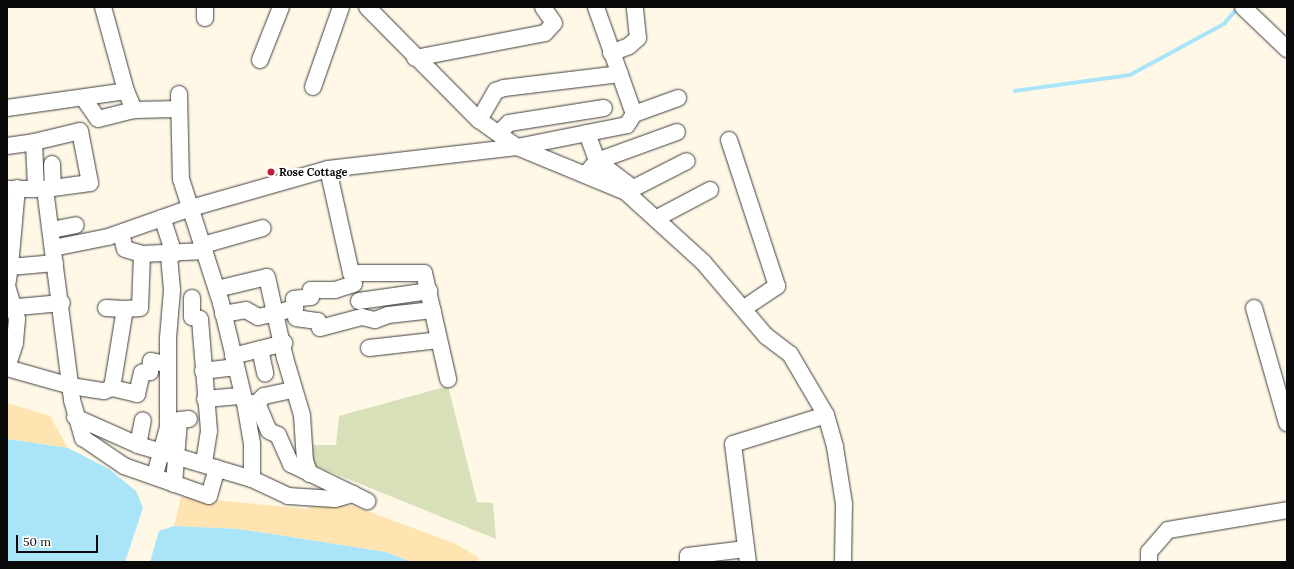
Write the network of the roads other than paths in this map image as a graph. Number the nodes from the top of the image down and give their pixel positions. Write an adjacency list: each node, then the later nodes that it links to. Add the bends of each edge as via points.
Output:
1 (103, 7): 15 (street)
2 (281, 7): 12 (street)
3 (341, 7): 14 (street)
4 (367, 7): 11 (street)
5 (543, 7): 11 (street, via 554,23 545,33)
6 (596, 7): 10 (street)
7 (635, 7): 10 (street, via 638,38 629,46)
8 (1250, 11): 9 (street)
9 (1287, 48)
10 (611, 53): 13 (street)
11 (415, 58): 22 (street)
12 (260, 60)
13 (620, 74): 21 (street); 22 (street, via 504,88 496,91)
14 (313, 87)
15 (126, 91): 17 (street); 20 (street)
16 (678, 98): 21 (street)
17 (84, 99): 18 (street); 20 (street, via 98,120)
18 (7, 108)
19 (604, 108): 24 (street, via 509,123)
20 (134, 110): 38 (street, via 179,102 181,180)
21 (634, 114): 25 (street, via 627,125)
22 (480, 120): 24 (street)
23 (677, 132): 32 (street)
24 (499, 133): 29 (street)
25 (587, 133): 29 (street); 32 (street)
26 (729, 140): 60 (street, via 777,286)
27 (34, 142): 28 (street); 35 (street); 35 (street, via 80,131 90,183)
28 (7, 146)
29 (517, 147): 32 (street); 33 (street)
30 (687, 161): 36 (street)
31 (52, 164): 35 (street)
32 (592, 167): 36 (street)
33 (328, 169): 38 (street); 51 (street)
34 (12, 188): 35 (street); 50 (street)
35 (45, 188): 43 (street)
36 (630, 190): 39 (street)
37 (710, 190): 39 (street)
38 (191, 208): 40 (street); 46 (street)
39 (661, 216): 45 (street); 60 (street)
40 (162, 218): 44 (street); 48 (street)
41 (76, 225): 43 (street)
42 (263, 228): 46 (street)
43 (51, 230): 49 (street)
44 (121, 233): 47 (street, via 125,249); 49 (street)
45 (690, 240)
46 (204, 248): 48 (street); 52 (street)
47 (142, 254): 48 (street); 62 (street, via 140,308)
48 (174, 254): 55 (street, via 170,256)
49 (54, 255): 50 (street); 57 (street)
50 (9, 267): 58 (street, via 7,286)
51 (353, 278): 53 (street, via 424,273); 56 (street); 64 (street, via 335,290 311,290 311,297 294,299 295,308)
52 (217, 291): 54 (street); 64 (street, via 268,276); 65 (street)
53 (429, 291): 56 (street); 63 (street)
54 (192, 298): 55 (street); 75 (street, via 192,318 200,318)
55 (172, 299): 73 (street)
56 (359, 302): 66 (street)
57 (62, 303): 58 (street); 78 (street)
58 (10, 307): 74 (street, via 15,343)
59 (106, 308): 62 (street)
60 (744, 308): 83 (street, via 766,336 790,354)
61 (1254, 308): 87 (street)
62 (125, 309): 79 (street)
63 (433, 310): 66 (street, via 388,315 375,320); 68 (street)
64 (277, 313): 65 (street, via 258,316 246,310); 69 (street)
65 (223, 314): 72 (street)
66 (362, 317): 67 (street, via 320,328 318,321)
67 (296, 318)
68 (439, 340): 70 (street); 77 (street)
69 (284, 343): 71 (street); 80 (street)
70 (369, 348)
71 (260, 349): 72 (street); 76 (street)
72 (235, 361): 75 (street); 82 (street)
73 (167, 364): 79 (street, via 151,361 150,372 142,373 137,394); 89 (street)
74 (7, 368): 78 (street)
75 (203, 371): 81 (street)
76 (265, 372)
77 (448, 379)
78 (71, 386): 79 (street, via 104,391); 84 (street)
79 (112, 388)
80 (293, 390): 82 (street); 92 (street, via 302,415 305,460)
81 (205, 398): 82 (street); 90 (street)
82 (248, 401): 92 (street, via 269,431 278,435 292,464); 93 (street)
83 (826, 415): 96 (street, via 733,444); 99 (street, via 835,447 844,504)
84 (76, 417): 88 (street); 94 (street, via 82,438 124,466)
85 (189, 419): 89 (street, via 179,420)
86 (143, 420): 88 (street)
87 (1287, 423)
88 (138, 445): 89 (street)
89 (169, 455): 90 (street); 91 (street); 94 (street)
90 (210, 466): 93 (street); 94 (street, via 209,496)
91 (156, 471)
92 (310, 474): 93 (street, via 360,498 288,496)
93 (252, 479)
94 (174, 484)
95 (1287, 510): 100 (street, via 1168,530 1149,552)
96 (747, 556): 97 (street)
97 (718, 558): 98 (street, via 688,556)
98 (688, 562)
99 (843, 562)
100 (1149, 562)

